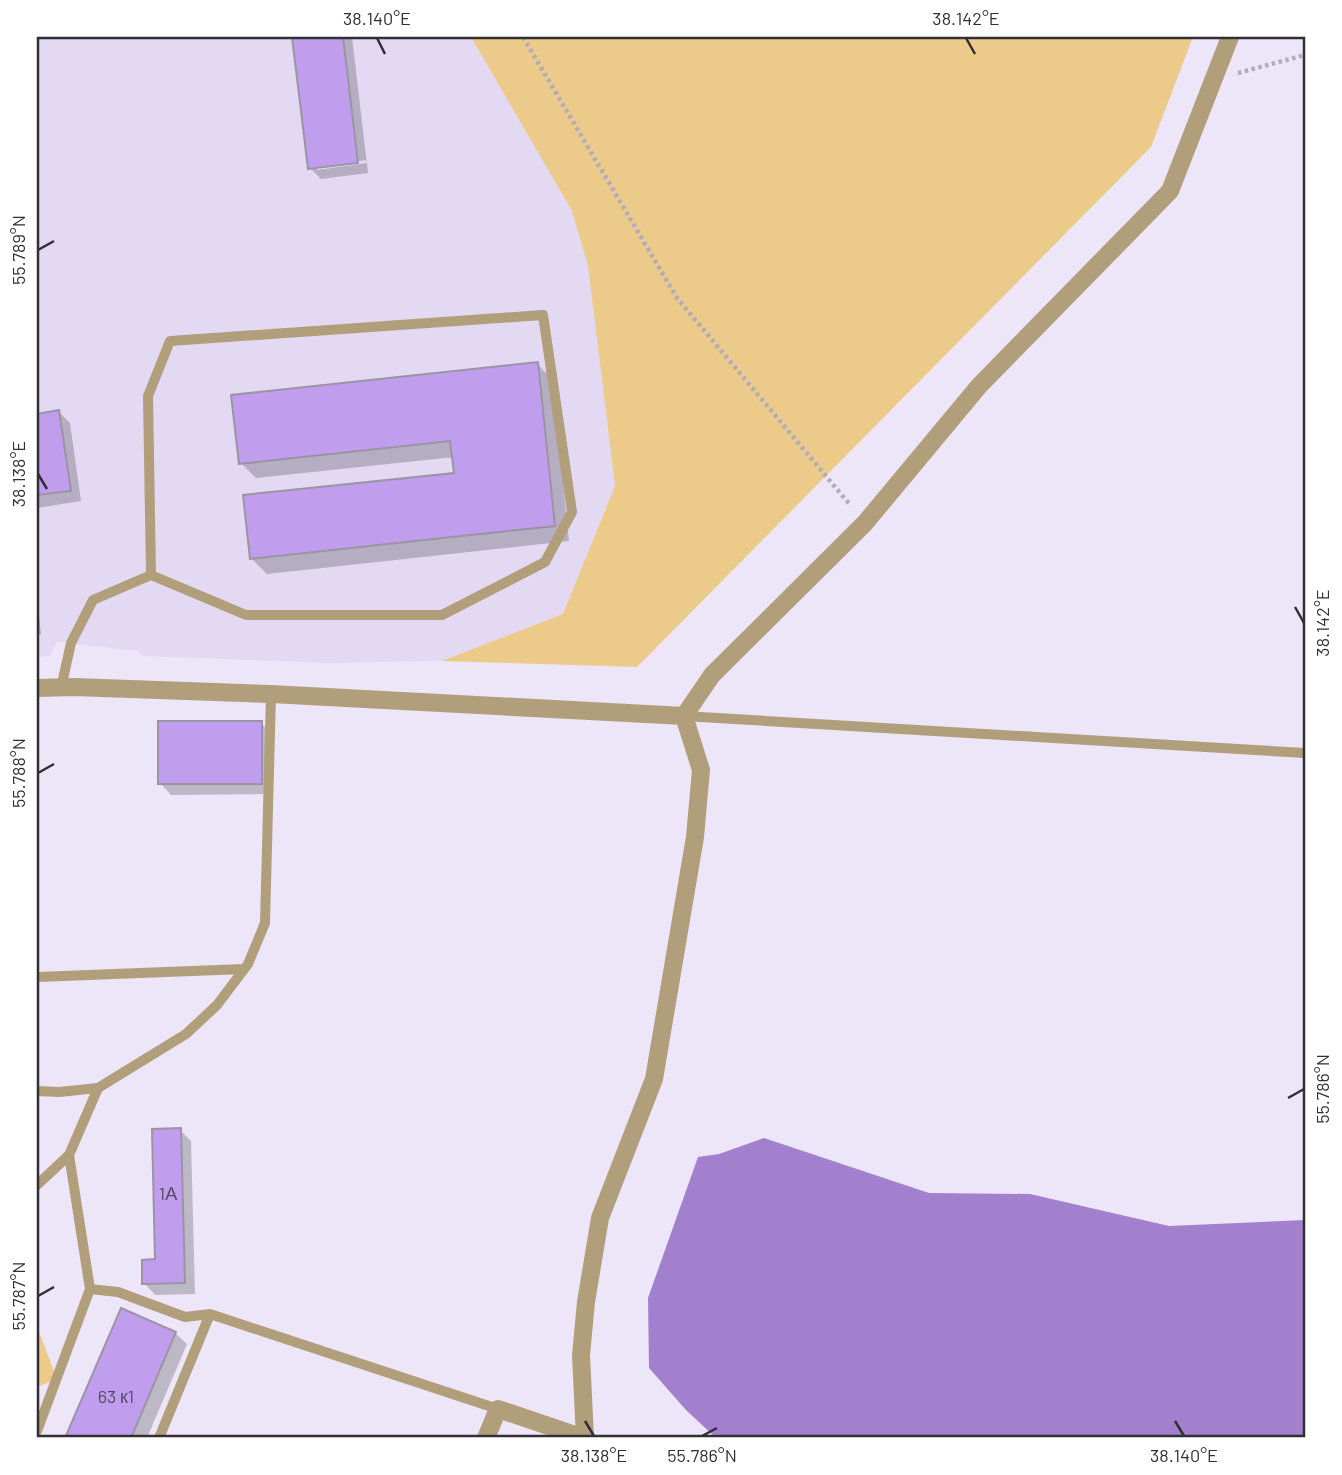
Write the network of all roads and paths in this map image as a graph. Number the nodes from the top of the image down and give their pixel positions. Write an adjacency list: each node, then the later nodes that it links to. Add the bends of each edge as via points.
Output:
1 (523, 37): 5 (path, via 677,298)
2 (1230, 37): 4 (street)
3 (1305, 55): 4 (path)
4 (1214, 80): 5 (street, via 1171,191 979,386)
5 (865, 523): 10 (street, via 712,675)
6 (151, 575): 6 (lane, via 246,615 442,615 545,562 572,512 542,315 170,341 148,396); 8 (lane, via 93,600 71,643)
7 (37, 688): 8 (street)
8 (61, 688): 9 (street)
9 (271, 694): 10 (street); 12 (lane, via 265,923)
10 (684, 716): 11 (lane); 24 (street, via 701,770 695,837 654,1079 600,1218 581,1355)
11 (1305, 753)
12 (244, 969): 13 (lane); 14 (lane, via 217,1005 186,1034)
13 (37, 977)
14 (98, 1088): 15 (lane); 16 (lane)
15 (37, 1091)
16 (69, 1155): 17 (lane); 18 (lane)
17 (37, 1185)
18 (90, 1289): 19 (lane, via 118,1292 185,1317); 21 (lane)
19 (210, 1314): 20 (lane); 22 (lane)
20 (498, 1409): 23 (street); 24 (street)
21 (37, 1431)
22 (159, 1438)
23 (486, 1438)
24 (585, 1438)

